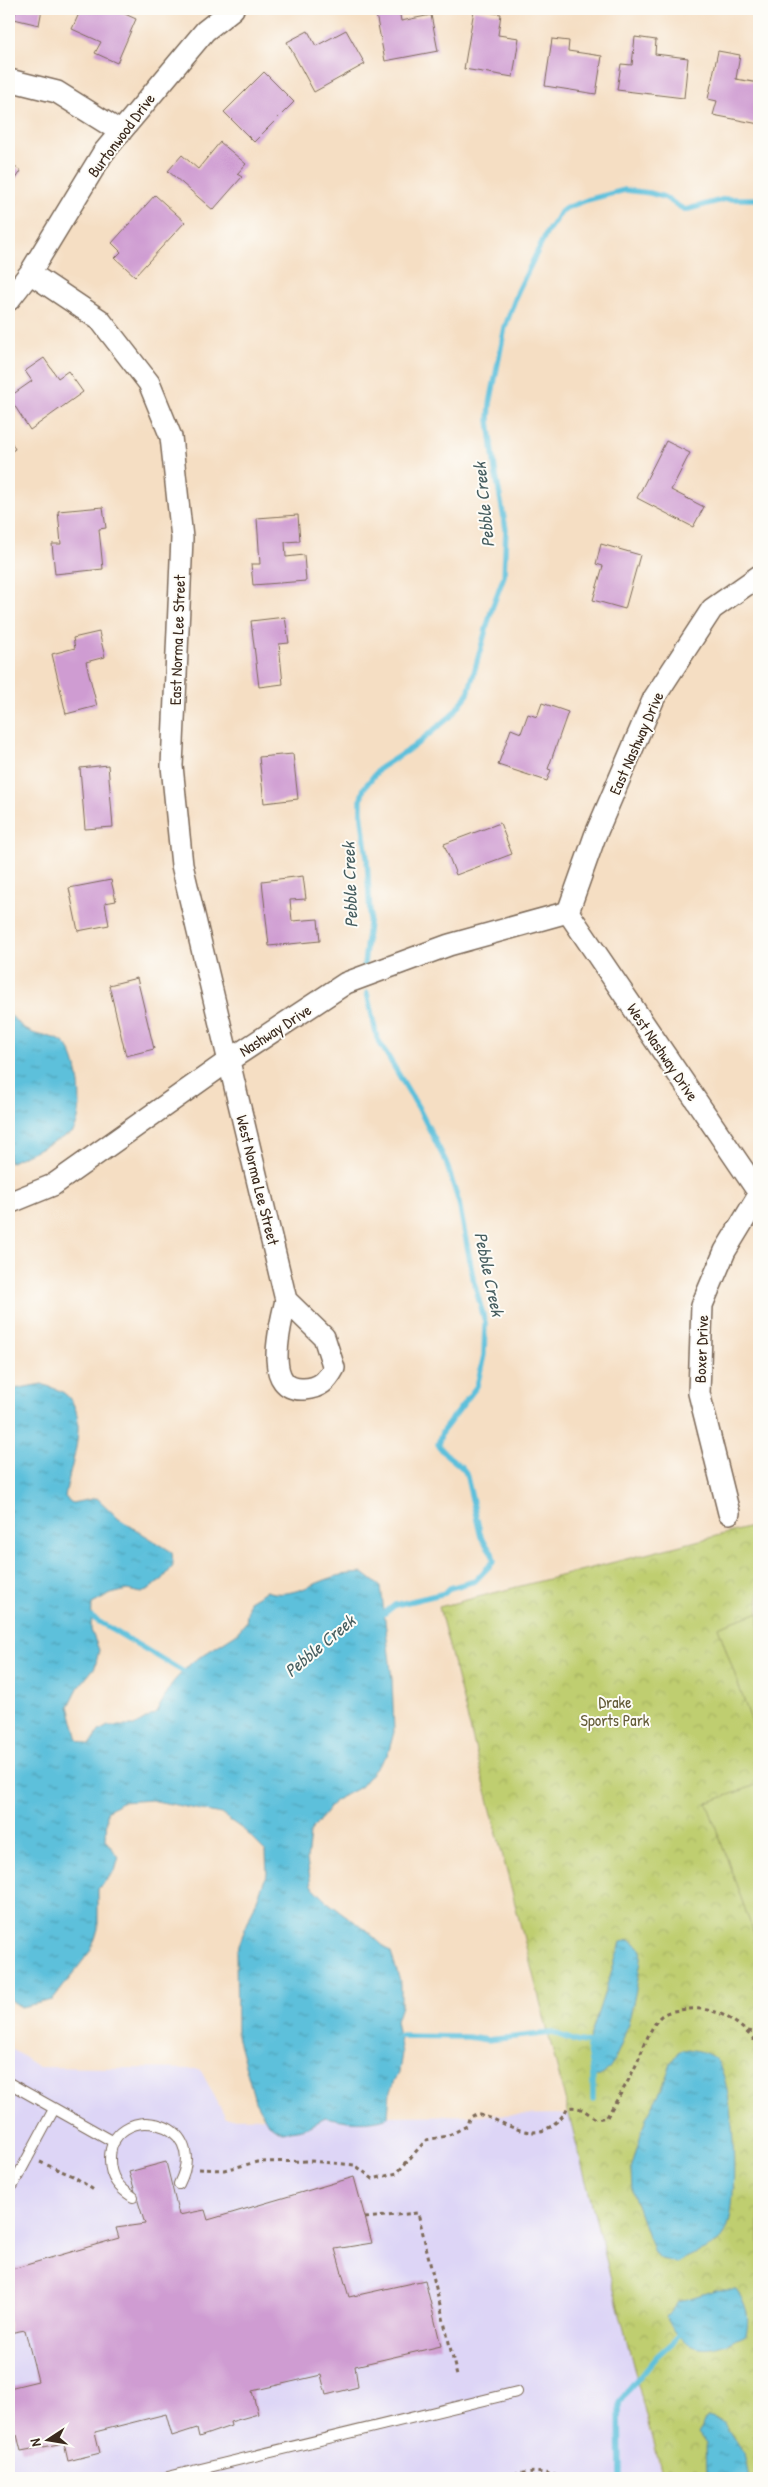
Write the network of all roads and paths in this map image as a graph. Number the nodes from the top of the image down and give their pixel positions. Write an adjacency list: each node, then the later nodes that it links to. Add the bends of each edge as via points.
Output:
1 (233, 9): 3 (street, Burtonwood Drive, via 205,31)
2 (9, 80): 3 (street, via 58,92)
3 (121, 132): 4 (street, Burtonwood Drive, via 103,153)
4 (30, 273): 5 (street, Burtonwood Drive); 8 (street, East Norma Lee Street, via 100,320 149,383 171,437 182,538 172,766 182,865)
5 (9, 300)
6 (759, 576): 7 (street, East Nashway Drive, via 712,609 654,698 595,836)
7 (568, 912): 8 (street, Nashway Drive, via 449,945 346,983); 9 (street, West Nashway Drive)
8 (228, 1061): 10 (street, Nashway Drive, via 53,1185); 11 (street, West Norma Lee Street)
9 (759, 1194): 12 (street, Boxer Drive, via 725,1251 702,1305 699,1393)
10 (9, 1203)
11 (286, 1300)
12 (729, 1513)
13 (748, 2031): 14 (path); 15 (path); 20 (path, via 726,2014 704,2009 668,2012 660,2016 633,2073 607,2116 596,2119 572,2106 549,2129 531,2133 476,2114 469,2118 467,2126 447,2136 426,2140 397,2173 384,2177 373,2179 355,2166 310,2161 257,2162 206,2171)
14 (759, 2033)
15 (759, 2046)
16 (9, 2083): 17 (lane)
17 (54, 2109): 18 (lane); 19 (lane)
18 (114, 2142): 20 (lane, via 132,2125 157,2123 178,2136 185,2148); 24 (lane, via 110,2155 112,2174 122,2190)
19 (28, 2157): 21 (lane, via 12,2185); 23 (path, via 73,2176)
20 (186, 2167): 22 (lane)
21 (9, 2183)
22 (179, 2184)
23 (95, 2191)
24 (133, 2197)
25 (365, 2218): 26 (path, via 418,2213)
26 (457, 2376)
27 (517, 2392): 29 (lane)
28 (563, 2477): 30 (path, via 540,2471)
29 (164, 2478)
30 (498, 2478)

